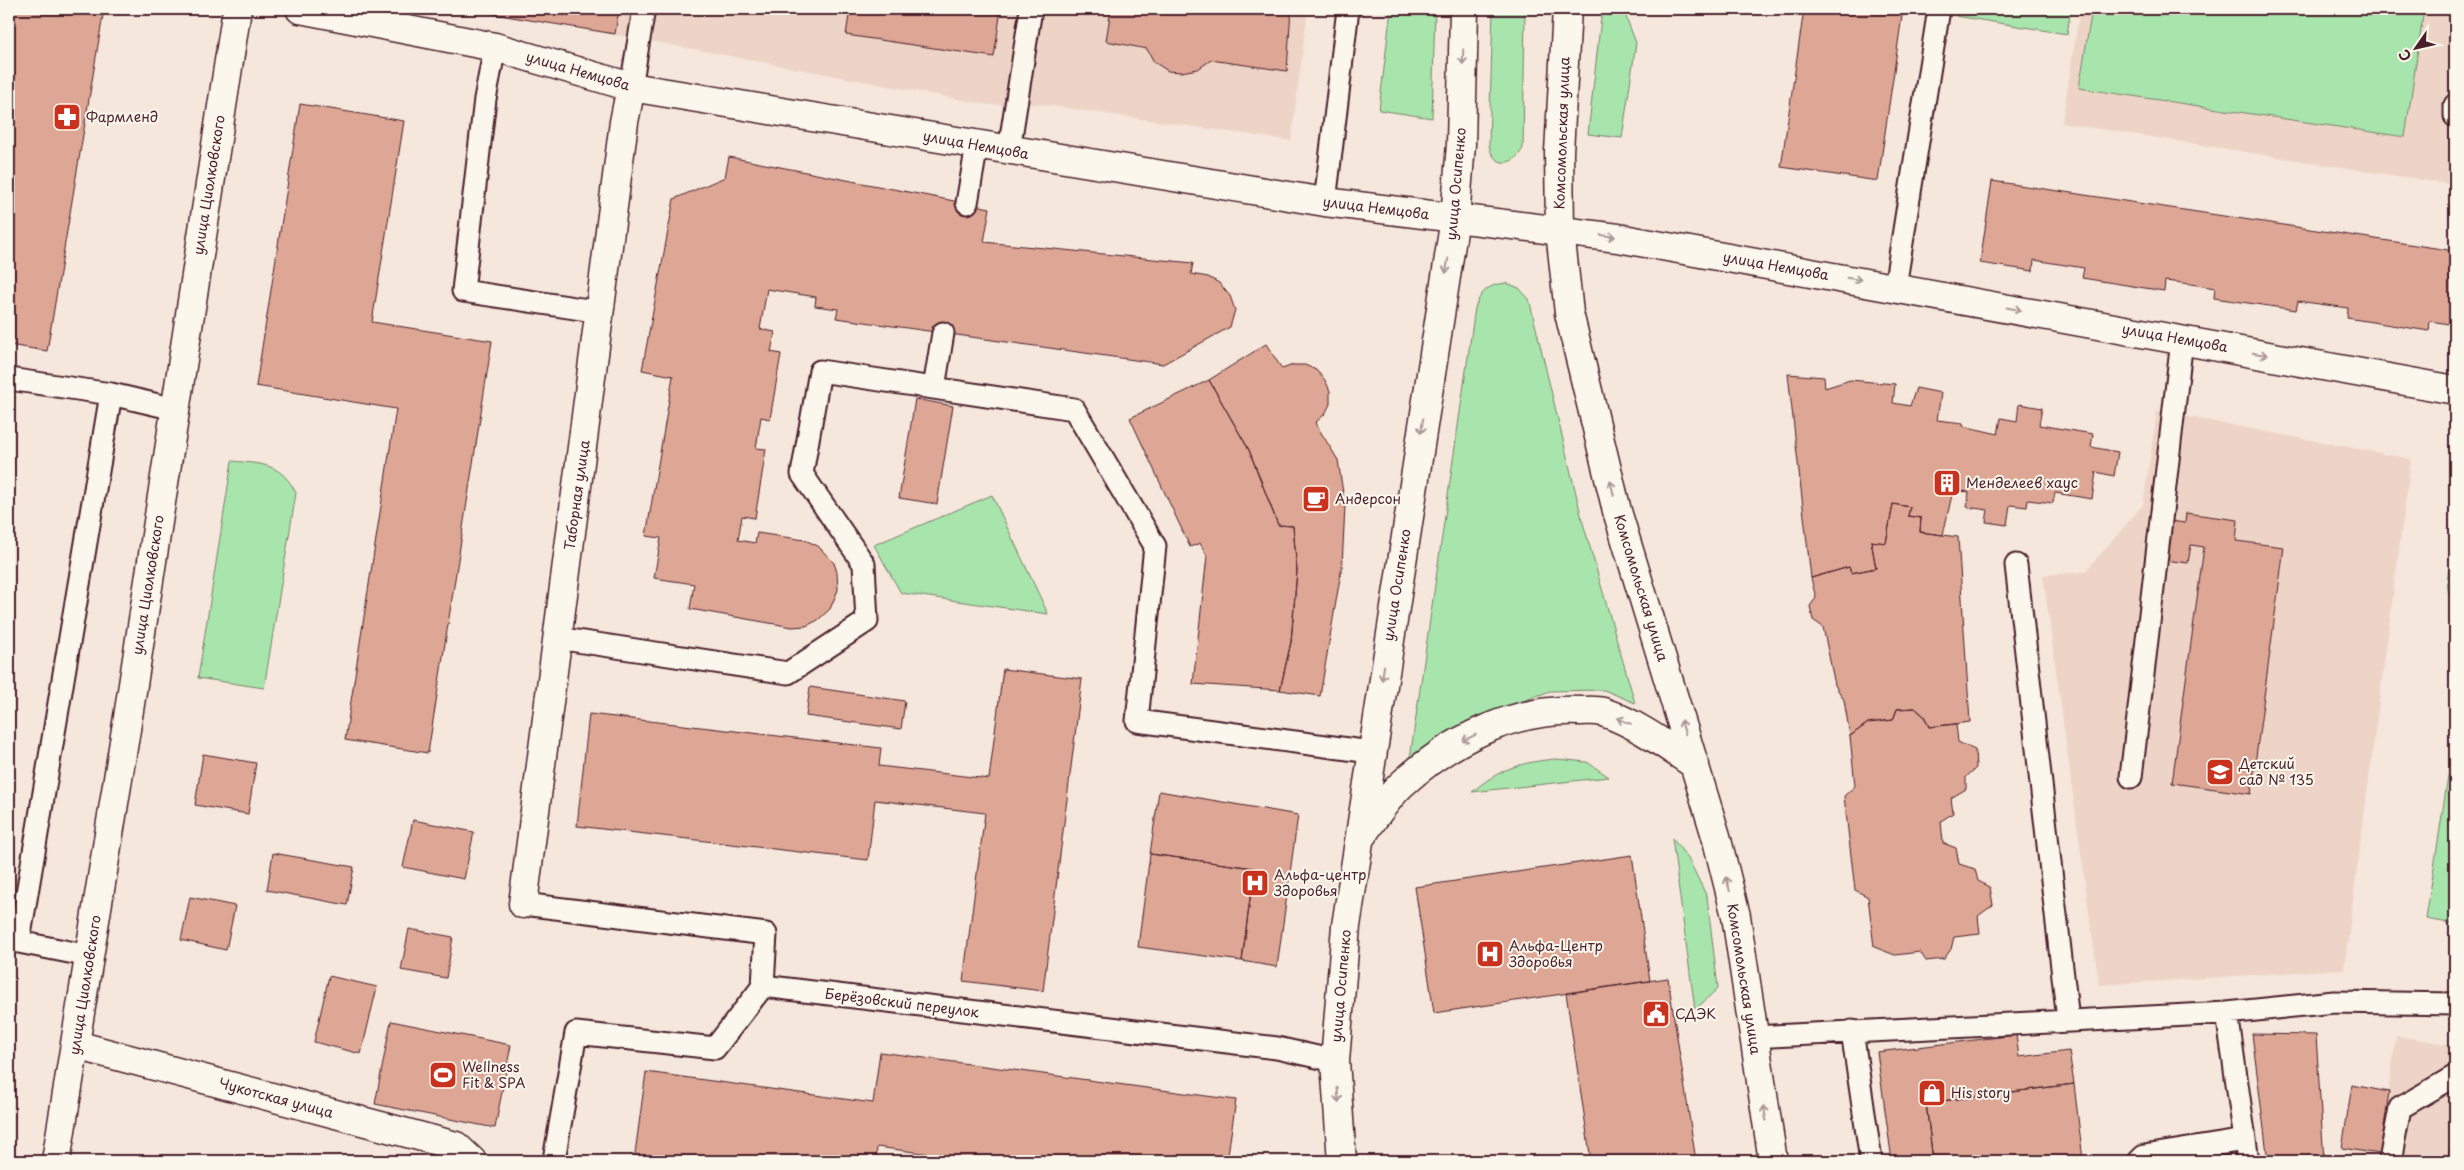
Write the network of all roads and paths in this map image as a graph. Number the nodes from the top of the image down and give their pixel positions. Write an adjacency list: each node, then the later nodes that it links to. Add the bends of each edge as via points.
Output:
1 (237, 9): 27 (street, улица Циолковского)
2 (300, 9): 9 (street, улица Немцова)
3 (644, 9): 10 (lane)
4 (1032, 9): 14 (lane)
5 (1348, 9): 15 (lane)
6 (1464, 9): 17 (street, улица Осипенко, one-way to 17, via 1461,144)
7 (1567, 9): 18 (street, Комсомольская улица, via 1559,152)
8 (1940, 9): 19 (lane)
9 (495, 47): 10 (street, улица Немцова); 20 (lane, via 485,99 463,291)
10 (631, 87): 13 (street, улица Немцова); 20 (street, Таборная улица)
11 (2455, 104): 12 (lane)
12 (2455, 116)
13 (977, 145): 14 (street, улица Немцова); 16 (lane)
14 (1009, 150): 15 (street, улица Немцова)
15 (1325, 202): 17 (street, улица Немцова)
16 (967, 203)
17 (1455, 218): 18 (street, улица Немцова); 30 (street, улица Осипенко, one-way to 30)
18 (1560, 230): 19 (street, улица Немцова, one-way to 19); 31 (street, Комсомольская улица, one-way to 18, via 1617,511 1584,382 1569,313)
19 (1895, 286): 22 (street, улица Немцова, one-way to 22)
20 (601, 312): 29 (street, Таборная улица)
21 (944, 333): 24 (lane)
22 (2182, 340): 25 (street, улица Немцова, one-way to 25); 32 (lane)
23 (9, 379): 26 (lane)
24 (934, 388): 29 (lane, via 820,371 802,474 864,564 867,621 788,673); 30 (lane, via 1074,409 1156,546 1137,721)
25 (2455, 390)
26 (111, 394): 27 (lane); 35 (lane)
27 (175, 409): 36 (street, улица Циолковского)
28 (2016, 565): 40 (lane)
29 (558, 638): 34 (street, Таборная улица)
30 (1371, 752): 33 (street, улица Осипенко)
31 (1695, 766): 33 (street, one-way to 33, via 1642,728 1601,712 1558,710 1515,717 1466,739 1427,764 1401,785); 42 (street, Комсомольская улица, one-way to 31, via 1736,916)
32 (2131, 777)
33 (1359, 839): 44 (street, улица Осипенко, via 1346,926)
34 (523, 904): 37 (lane, via 766,934)
35 (14, 941): 36 (lane)
36 (89, 956): 43 (street, улица Циолковского)
37 (763, 986): 44 (lane, Берёзовский переулок, via 1277,1048); 47 (lane, via 715,1048 576,1033)
38 (2455, 1004): 39 (lane, via 2334,1002)
39 (2227, 1012): 40 (lane); 46 (lane)
40 (2068, 1020): 41 (lane)
41 (1852, 1031): 42 (lane); 52 (lane)
42 (1753, 1037): 51 (street, Комсомольская улица, one-way to 42)
43 (76, 1045): 48 (street, улица Циолковского); 49 (street, Чукотская улица, via 456,1146)
44 (1335, 1061): 50 (street, улица Осипенко, one-way to 50)
45 (2455, 1076): 55 (lane, via 2400,1108)
46 (2244, 1140): 53 (lane, via 2144,1156); 54 (lane)
47 (555, 1154)
48 (56, 1161)
49 (472, 1161)
50 (1342, 1161)
51 (1773, 1161)
52 (1870, 1161)
53 (2139, 1161)
54 (2248, 1161)
55 (2390, 1161)

